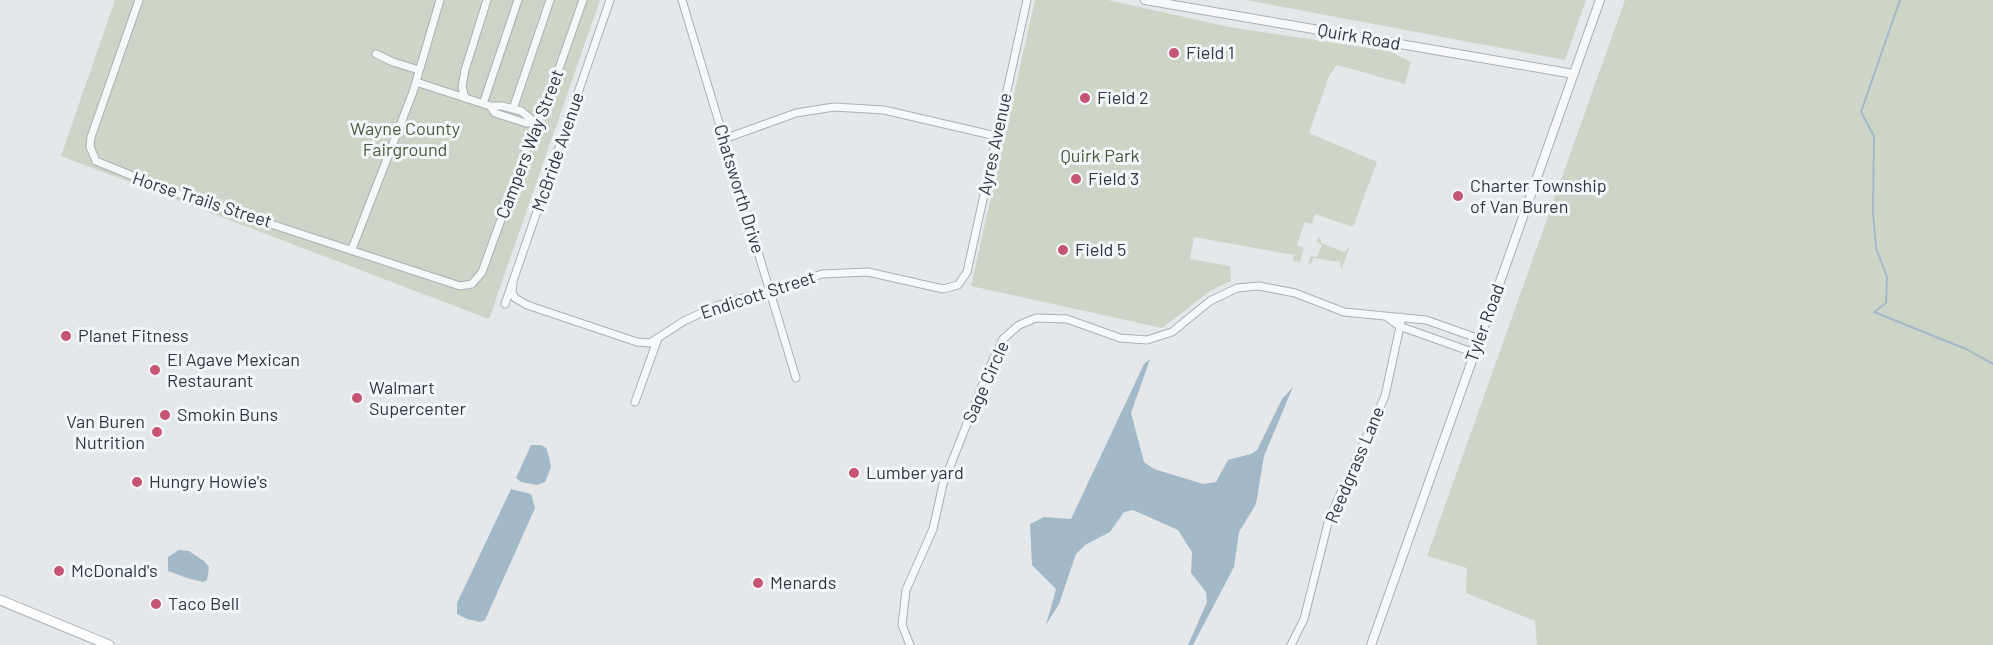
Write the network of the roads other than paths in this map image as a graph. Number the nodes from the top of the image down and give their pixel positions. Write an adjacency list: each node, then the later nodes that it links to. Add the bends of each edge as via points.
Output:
1 (139, 0): 22 (street, Horse Trails Street, via 91,137 90,147 96,161 167,190)
2 (440, 0): 13 (street)
3 (487, 0): 16 (street, via 465,70)
4 (518, 0): 17 (street)
5 (550, 0): 18 (street)
6 (583, 0): 19 (street, Campers Way Street)
7 (610, 0): 23 (street, McBride Avenue)
8 (682, 0): 21 (street, Chatsworth Drive)
9 (1026, 0): 20 (street, Ayres Avenue)
10 (1145, 0): 14 (street, Quirk Road)
11 (1600, 0): 14 (street, Tyler Road)
12 (376, 54): 13 (street)
13 (419, 70): 15 (street)
14 (1574, 74): 31 (street, Tyler Road)
15 (416, 82): 16 (street); 22 (street)
16 (465, 98): 17 (street)
17 (486, 105): 18 (street); 19 (street, via 495,113)
18 (513, 109): 19 (street)
19 (536, 123): 24 (street, Campers Way Street, via 482,272)
20 (996, 136): 21 (street, via 884,110 834,106 796,113); 25 (street, Ayres Avenue, via 967,272)
21 (724, 139): 26 (street, Chatsworth Drive)
22 (352, 249): 24 (street, Horse Trails Street, via 447,283)
23 (513, 283): 27 (street, McBride Avenue); 32 (street, via 515,298 527,305 637,342)
24 (472, 284)
25 (958, 285): 26 (street, Endicott Street, via 943,289 852,271 822,274)
26 (769, 288): 32 (street, Endicott Street, via 707,309); 34 (street, Chatsworth Drive)
27 (505, 304)
28 (1387, 317): 29 (street, Sage Circle); 30 (street); 38 (street, Sage Circle, via 1344,312 1295,293 1259,286 1237,288 1210,301 1172,332 1147,339 1120,338 1067,319 1036,318 1019,325 1003,339 988,371 943,484 930,537 906,590 902,626)
29 (1402, 317): 30 (street, Reedgrass Lane); 31 (street, Sage Circle, via 1426,320)
30 (1399, 327): 33 (street); 39 (street, Reedgrass Lane, via 1385,396 1329,519 1304,619)
31 (1480, 339): 33 (street, Tyler Road)
32 (657, 341): 35 (street)
33 (1475, 353): 40 (street, Tyler Road)
34 (796, 378)
35 (635, 402)
36 (0, 600): 37 (main road)
37 (109, 645)
38 (910, 645)
39 (1291, 645)
40 (1371, 645)

